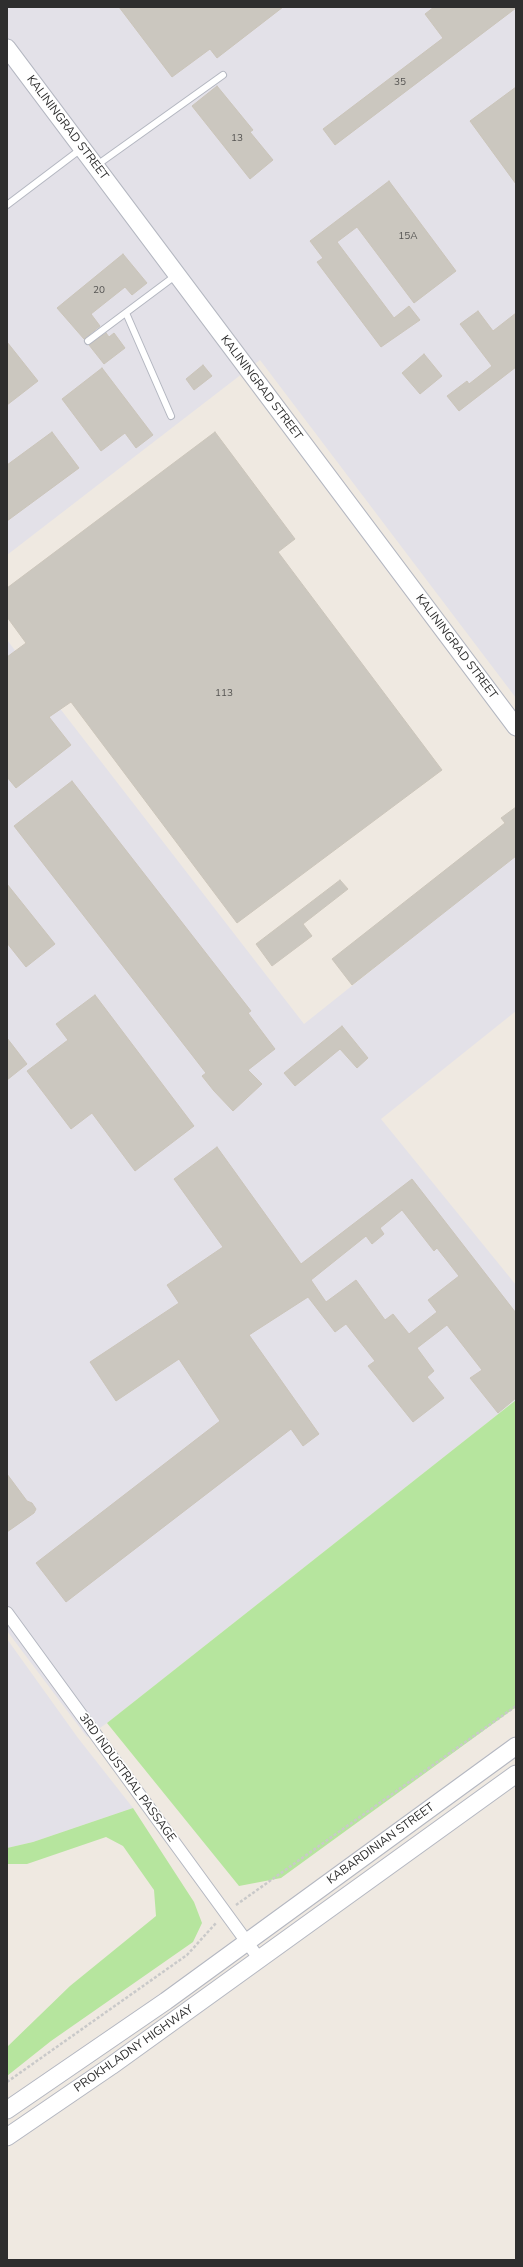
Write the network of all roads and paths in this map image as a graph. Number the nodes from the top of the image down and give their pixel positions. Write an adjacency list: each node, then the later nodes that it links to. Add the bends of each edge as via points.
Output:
1 (7, 48): 3 (main road, KALININGRAD STREET)
2 (223, 75): 4 (lane)
3 (82, 148): 4 (main road, KALININGRAD STREET); 5 (lane)
4 (95, 166): 6 (main road, KALININGRAD STREET)
5 (7, 204)
6 (177, 275): 7 (lane); 10 (main road, KALININGRAD STREET)
7 (126, 313): 8 (lane); 9 (lane)
8 (88, 341)
9 (171, 416)
10 (516, 727)
11 (7, 1613): 15 (street, 3RD INDUSTRIAL PASSAGE)
12 (516, 1706): 15 (path)
13 (516, 1746): 16 (main road, KABARDINIAN STREET)
14 (516, 1774): 17 (main road, KABARDINIAN STREET)
15 (225, 1913): 16 (street, 3RD INDUSTRIAL PASSAGE); 18 (path, via 187,1955)
16 (246, 1942): 17 (street, 3RD INDUSTRIAL PASSAGE); 19 (main road, PROKHLADNY HIGHWAY, via 166,2001)
17 (260, 1960): 20 (main road, PROKHLADNY HIGHWAY)
18 (7, 2082)
19 (7, 2110)
20 (7, 2137)

